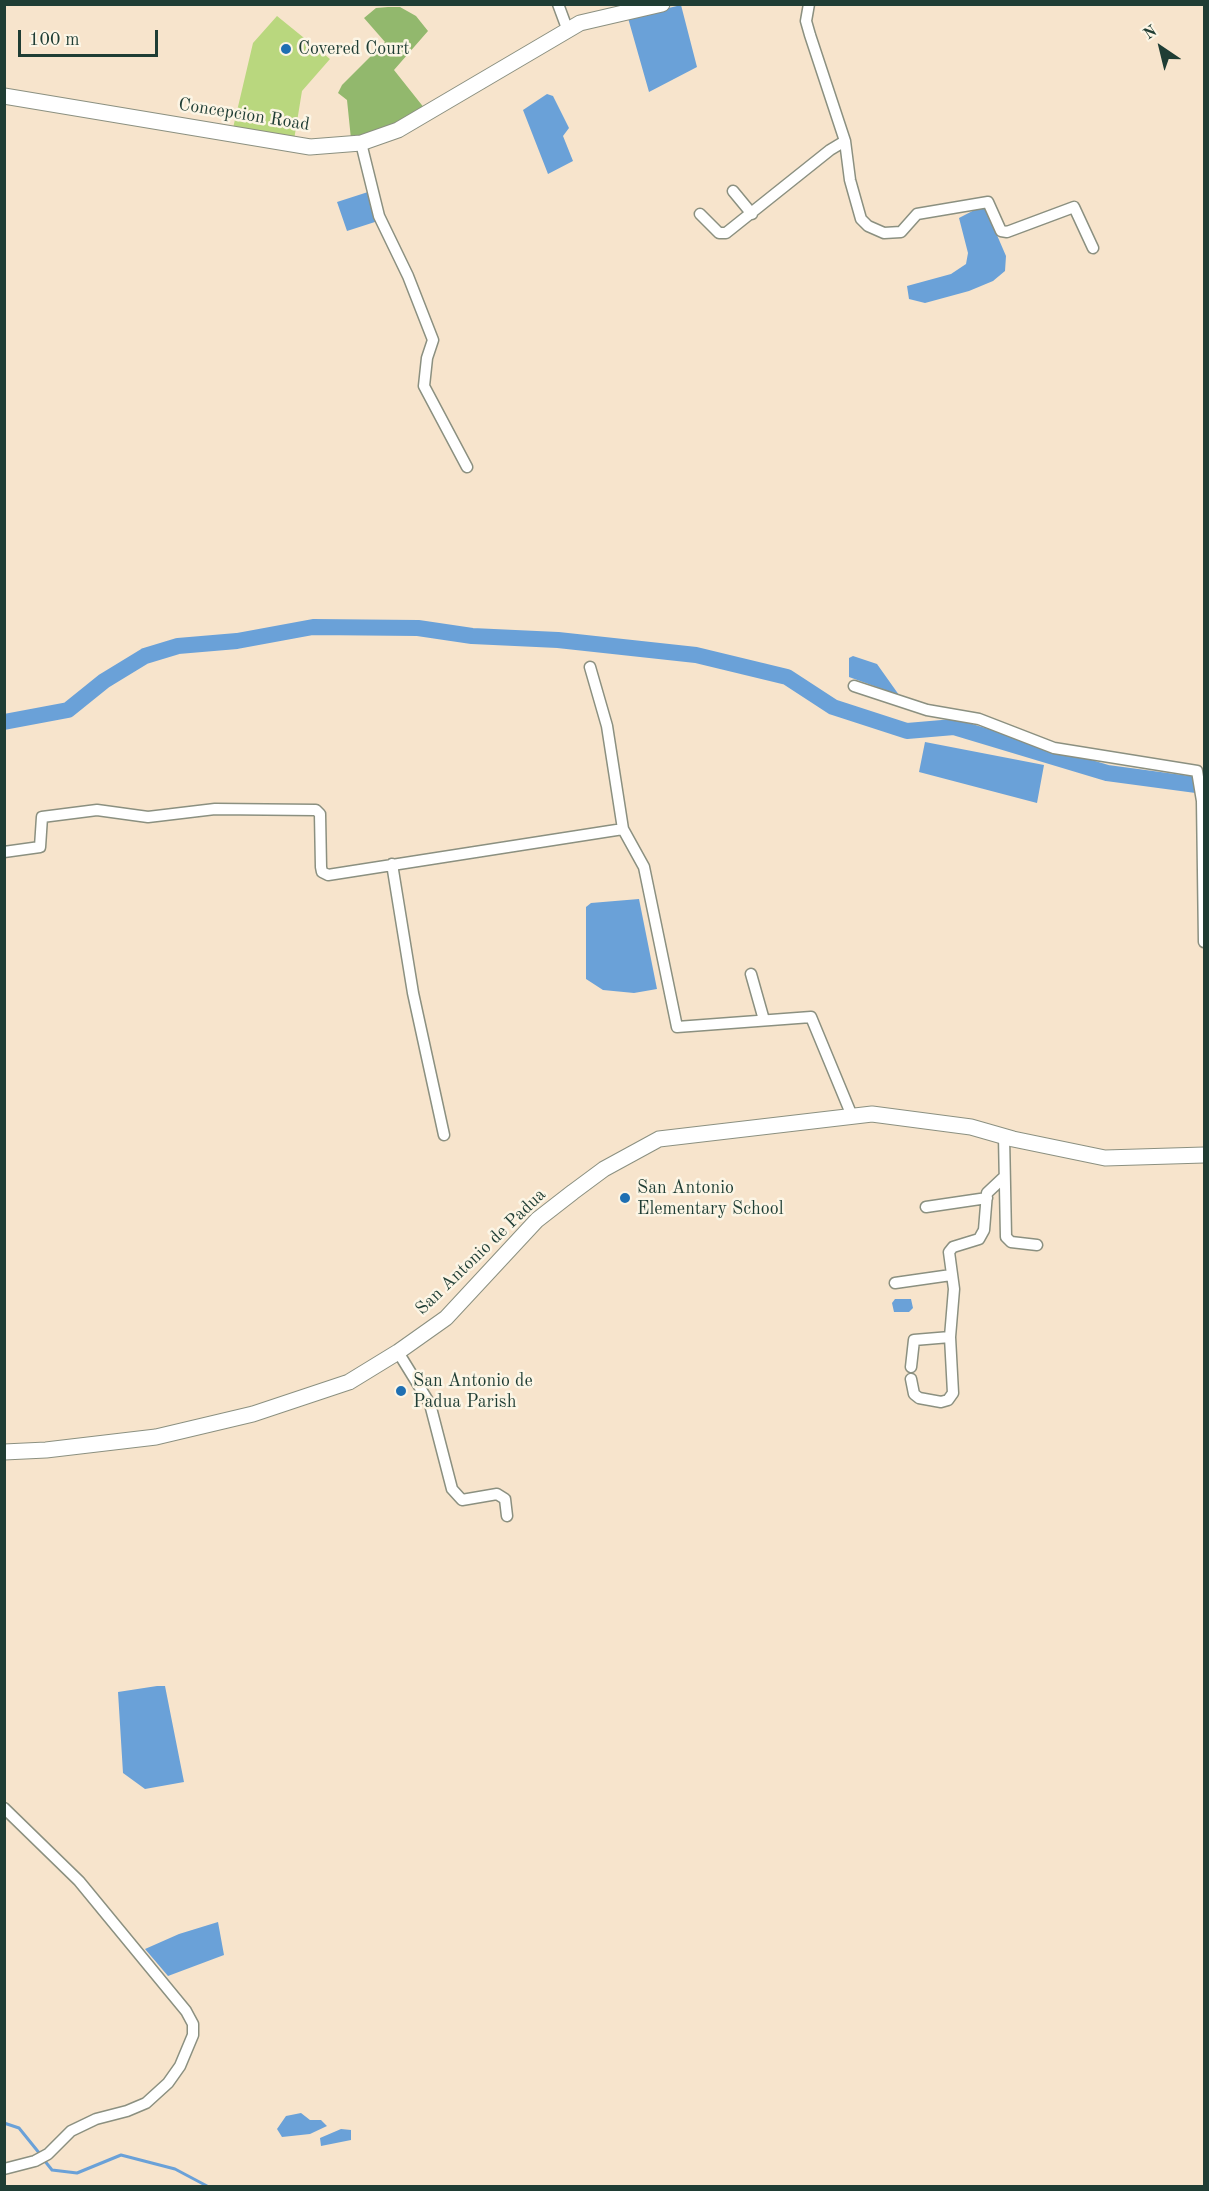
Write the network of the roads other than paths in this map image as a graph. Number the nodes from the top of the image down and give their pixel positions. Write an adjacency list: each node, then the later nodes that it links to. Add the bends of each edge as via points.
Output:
1 (558, 4): 4 (street)
2 (662, 4): 4 (street, Concepcion Road, via 580,23)
3 (809, 4): 6 (street, via 806,21)
4 (568, 31): 7 (street, Concepcion Road, via 398,130)
5 (4, 96): 7 (street, Concepcion Road, via 310,147)
6 (845, 141): 10 (street); 11 (street, via 861,219 874,230 901,232 917,214 988,202 1001,231 1007,232 1071,207 1077,210)
7 (361, 143): 12 (street, via 379,216 433,340 424,386)
8 (734, 191): 10 (street)
9 (700, 214): 10 (street, via 723,234)
10 (752, 214)
11 (1093, 248)
12 (467, 467)
13 (590, 667): 17 (street, via 607,726)
14 (854, 686): 15 (street, via 927,710 979,719 1054,748)
15 (1199, 773): 16 (street)
16 (1202, 798): 20 (street)
17 (623, 830): 19 (street); 23 (street, via 644,867 677,1027)
18 (4, 852): 19 (street, via 40,847 42,817 97,810 148,816 215,809 310,809 320,814 322,872 328,875)
19 (392, 864): 25 (street, via 413,993)
20 (1204, 918): 21 (street)
21 (1204, 942)
22 (751, 974): 23 (street)
23 (764, 1020): 24 (street, via 811,1017)
24 (852, 1116): 26 (street, San Antonio de Padua, via 872,1114 971,1126); 35 (street, San Antonio de Padua, via 659,1139 604,1169 537,1220 446,1318)
25 (444, 1135)
26 (1004, 1136): 27 (street, San Antonio de Padua, via 1105,1158); 28 (street)
27 (1204, 1155)
28 (1004, 1177): 29 (street, via 992,1186); 31 (street, via 1006,1237 1011,1242)
29 (987, 1198): 30 (street); 32 (street, via 984,1230 979,1239 949,1252)
30 (926, 1207)
31 (1037, 1245)
32 (951, 1275): 33 (street); 34 (street, via 954,1290)
33 (895, 1283)
34 (950, 1337): 34 (street, via 914,1340 911,1373 914,1394 919,1398 941,1402 953,1392)
35 (398, 1352): 36 (street, San Antonio de Padua, via 349,1382 253,1414 156,1437); 37 (street, via 430,1404 452,1489 462,1500 496,1494 505,1499)
36 (4, 1452)
37 (507, 1516)
38 (4, 1808): 39 (street, via 79,1881 193,2024 193,2035 180,2066 146,2103 96,2119 75,2129 48,2154)
39 (4, 2169)

